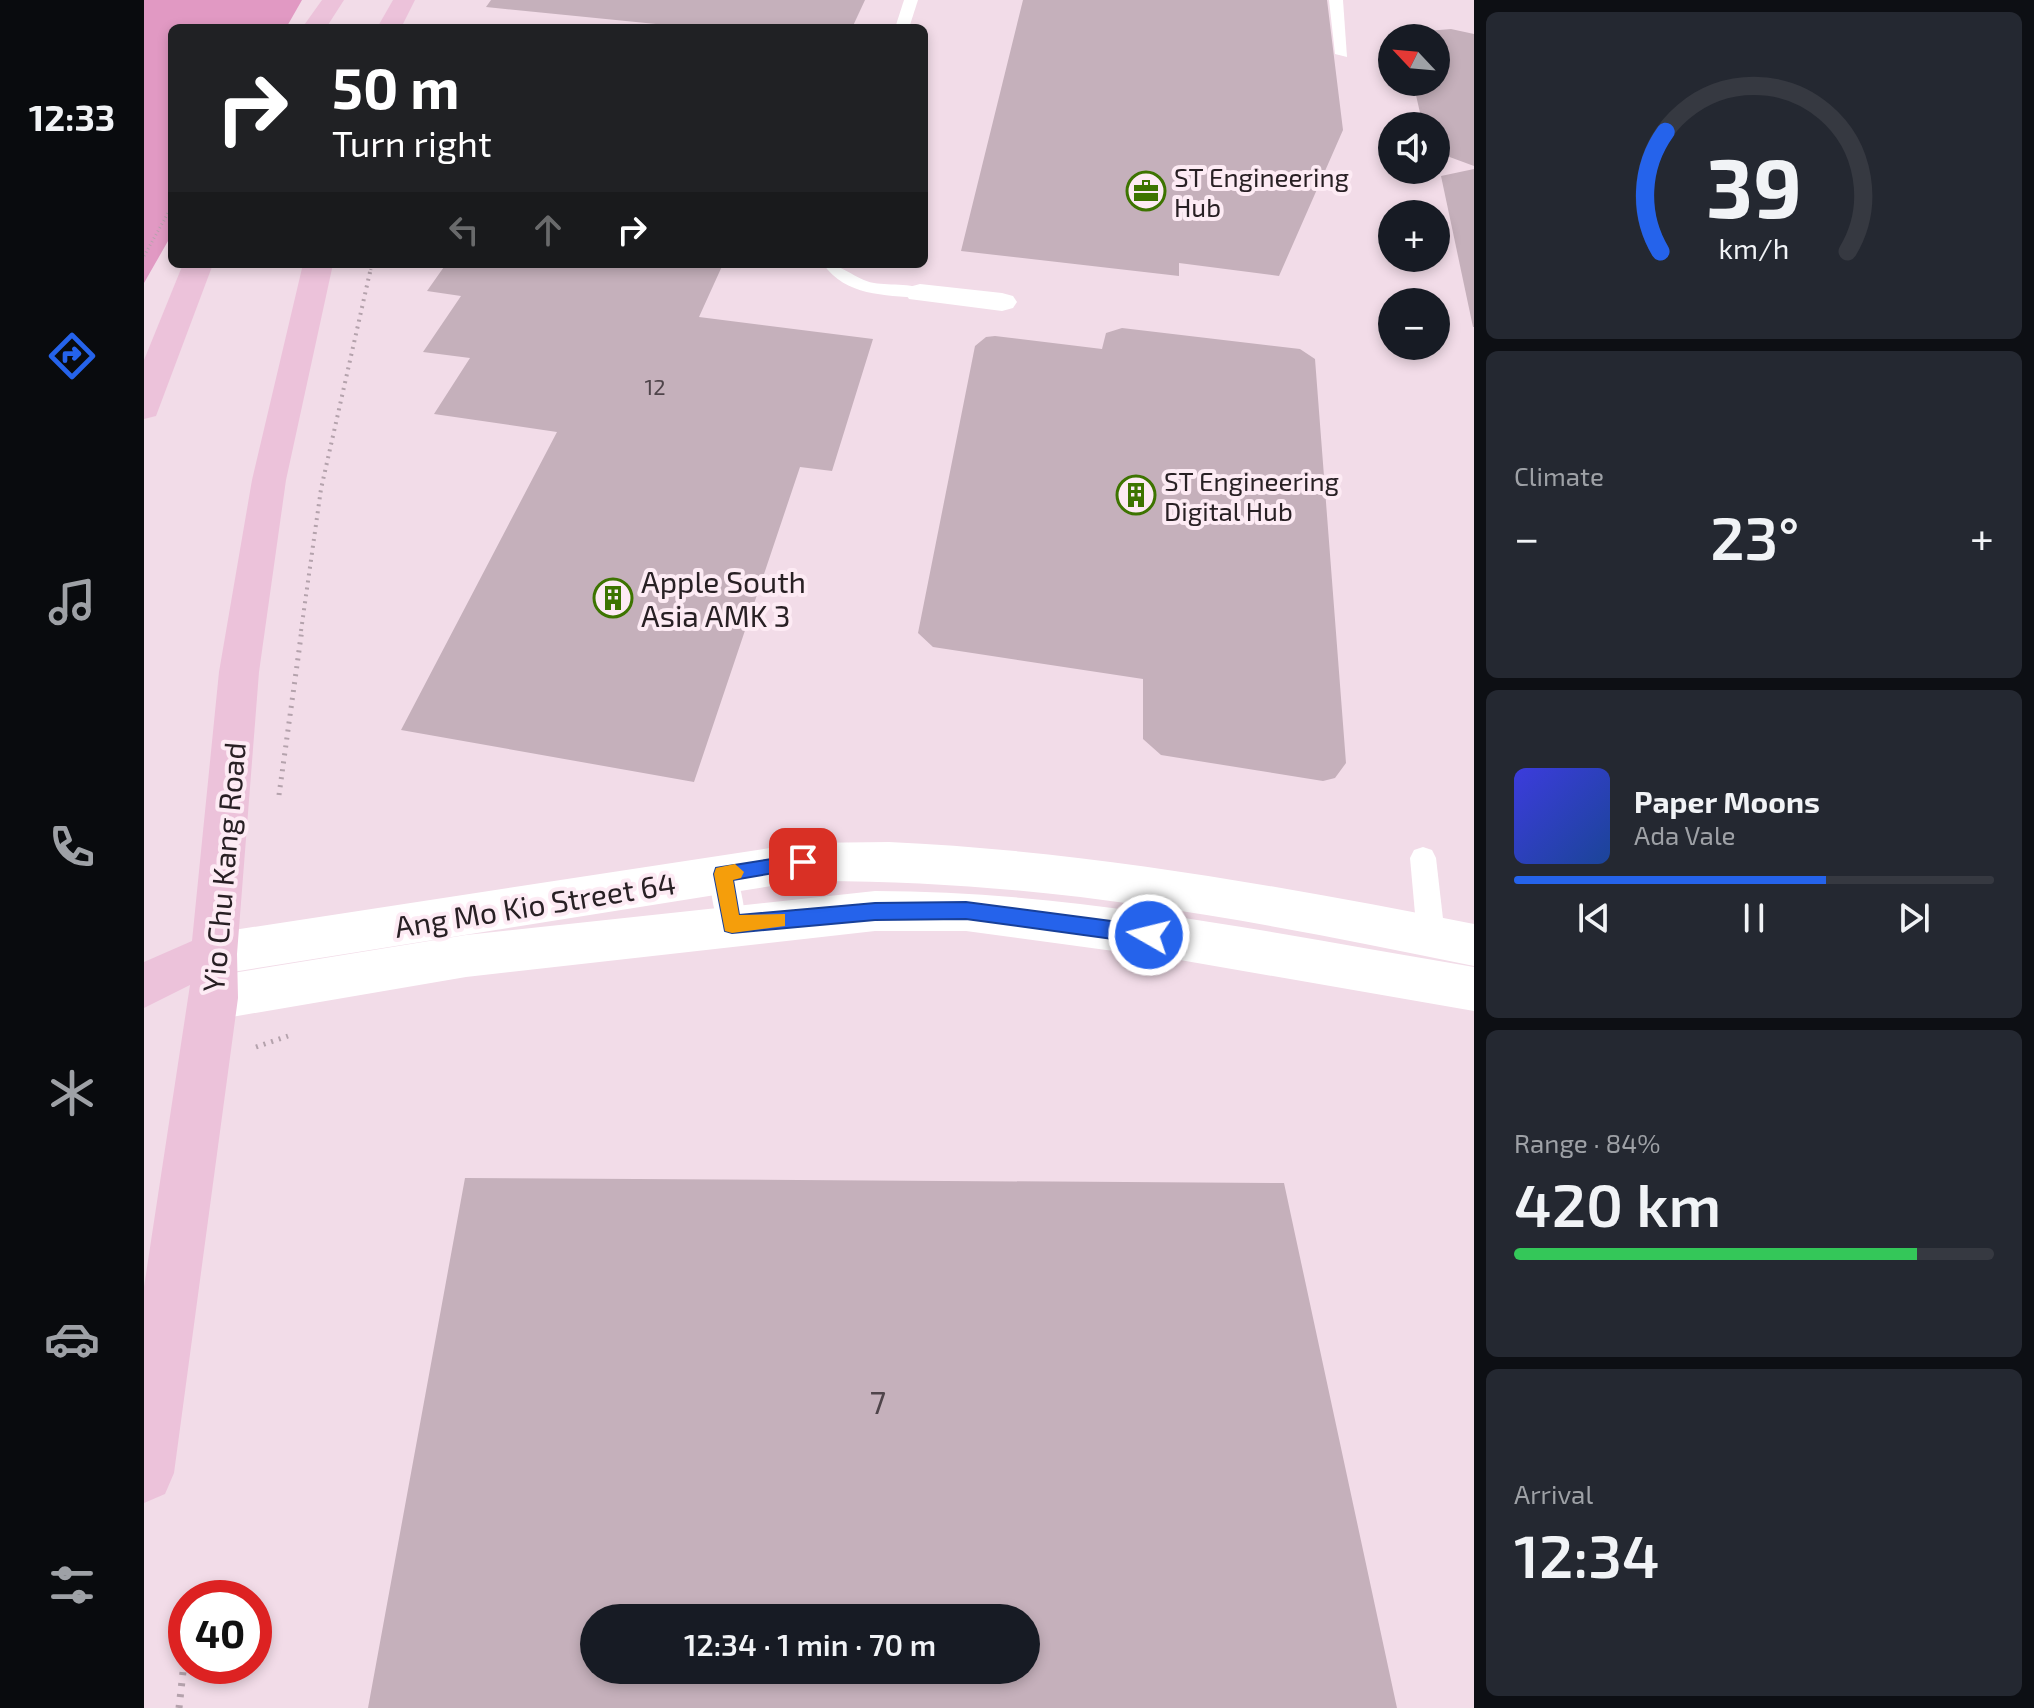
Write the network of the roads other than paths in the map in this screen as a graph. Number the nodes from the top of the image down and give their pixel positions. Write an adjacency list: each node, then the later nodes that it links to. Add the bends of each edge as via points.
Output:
1 (333, 0): 5 (main road)
2 (404, 0): 6 (main road)
3 (911, 0): 7 (lane)
4 (1336, 0): 8 (lane)
5 (317, 24)
6 (391, 24)
7 (903, 24)
8 (1342, 54)
9 (196, 268): 14 (main road)
10 (317, 268): 21 (main road, Yio Chu Kang Road, via 269,480 239,672)
11 (835, 268): 12 (lane, via 855,283)
12 (920, 293): 13 (street)
13 (1002, 302)
14 (144, 409)
15 (1423, 858): 20 (lane)
16 (966, 863): 17 (street, Ang Mo Kio Street 64, via 895,858 803,862); 18 (lane); 20 (street, Ang Mo Kio Street 64, via 1187,890)
17 (723, 874): 19 (lane); 21 (street, Ang Mo Kio Street 64)
18 (966, 911): 19 (street, Ang Mo Kio Street 64, via 875,911); 23 (street, Ang Mo Kio Street 64, via 1180,939)
19 (732, 925): 21 (street, Ang Mo Kio Street 64, via 466,956)
20 (1453, 940)
21 (214, 976): 22 (main road); 24 (main road, Yio Chu Kang Road)
22 (144, 986)
23 (1474, 989)
24 (144, 1473)

